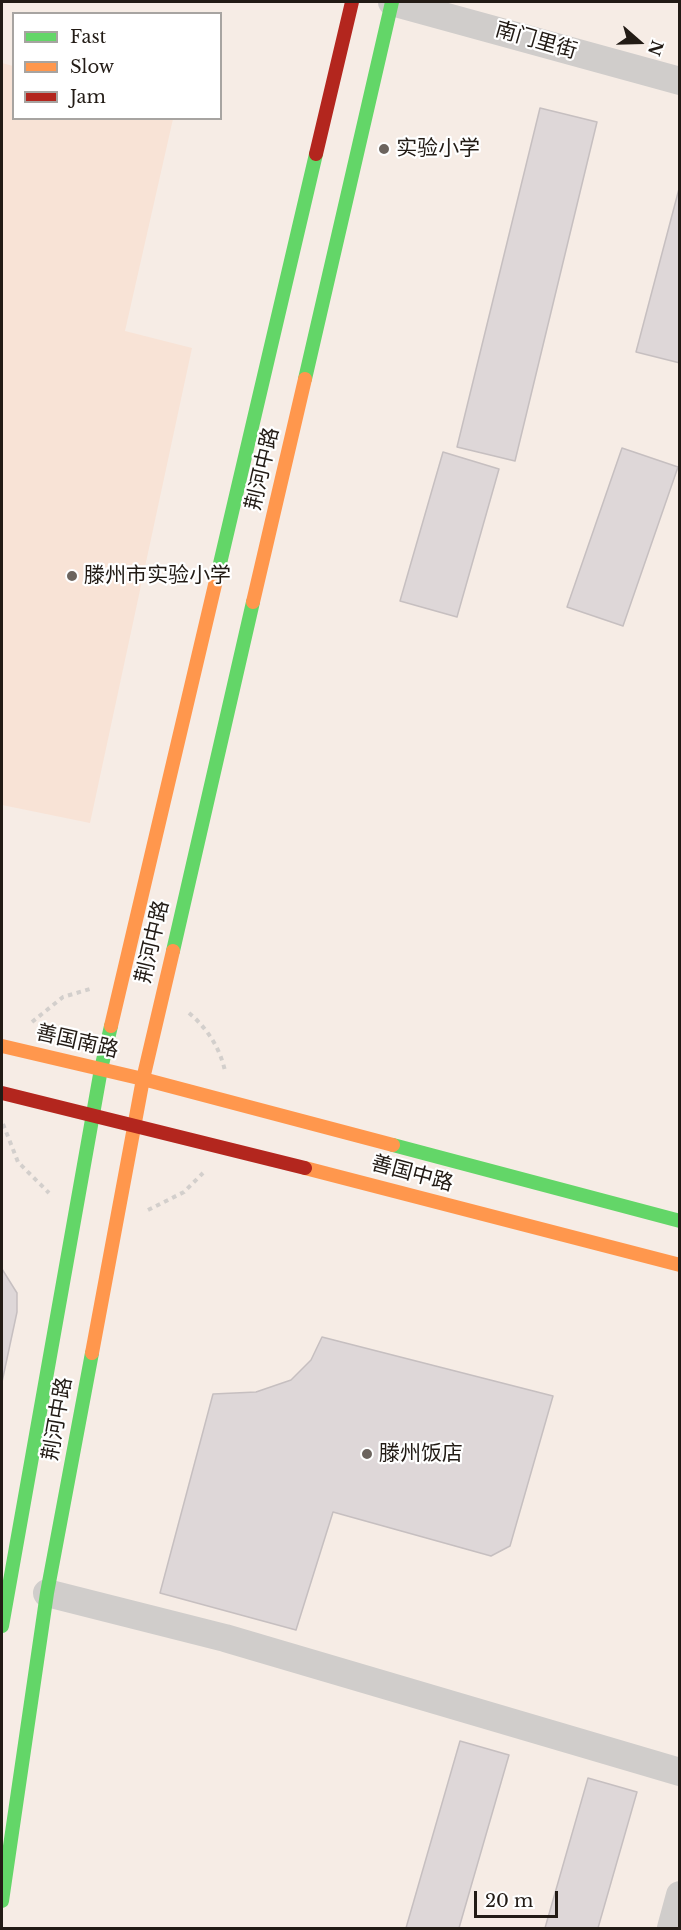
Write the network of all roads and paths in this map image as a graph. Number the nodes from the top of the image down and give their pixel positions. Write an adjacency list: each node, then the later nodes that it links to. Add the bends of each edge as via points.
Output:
1 (352, 2): 7 (main road, 荆河中路)
2 (392, 2): 3 (street, 南门里街); 8 (main road, 荆河中路)
3 (680, 81)
4 (100, 986): 5 (path, via 63,997)
5 (27, 1028)
6 (2, 1046): 7 (main road, 善国南路)
7 (101, 1069): 8 (main road, 善国南路); 10 (main road, 荆河中路)
8 (143, 1078): 11 (main road, 荆河中路); 12 (main road, 善国中路)
9 (2, 1093): 10 (main road)
10 (92, 1114): 11 (main road); 15 (main road, 荆河中路)
11 (134, 1124): 13 (main road, 善国中路); 14 (main road, 荆河中路)
12 (680, 1221)
13 (680, 1265)
14 (47, 1593): 16 (street, via 225,1638); 18 (main road, 荆河中路)
15 (2, 1626)
16 (680, 1773)
17 (680, 1895): 19 (street)
18 (2, 1901)
19 (671, 1929)

